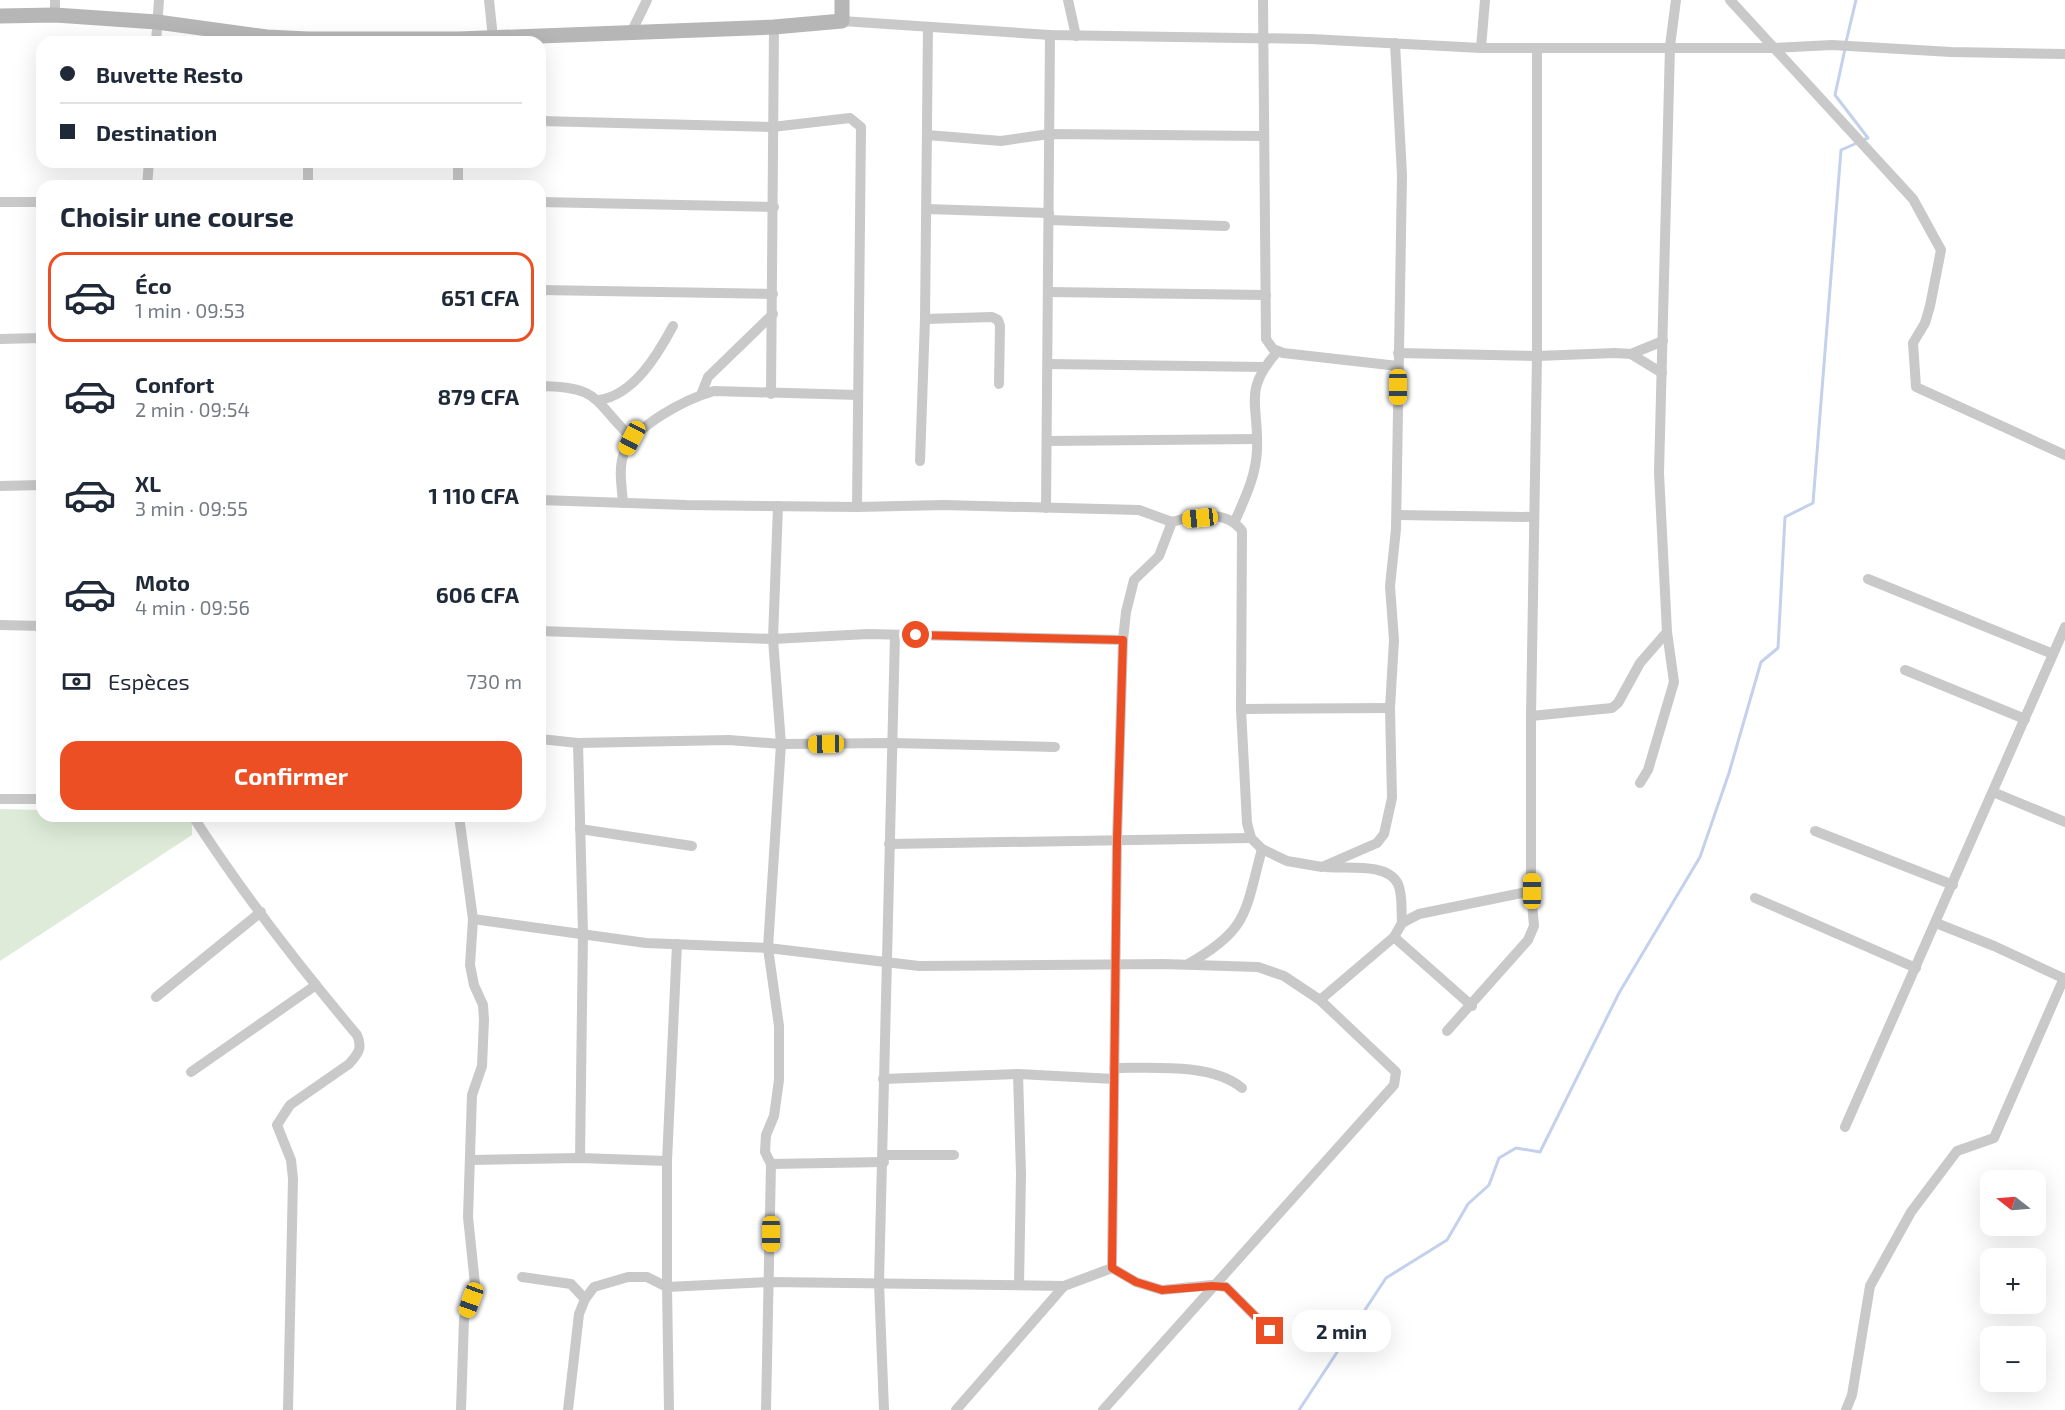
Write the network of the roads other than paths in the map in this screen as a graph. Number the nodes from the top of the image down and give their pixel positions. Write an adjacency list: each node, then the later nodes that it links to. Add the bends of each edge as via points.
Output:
1 (159, 0): 13 (street)
2 (489, 0): 20 (street)
3 (647, 0): 16 (street)
4 (842, 0): 12 (street)
5 (1068, 0): 22 (street)
6 (1263, 0): 23 (street)
7 (1485, 0): 26 (street)
8 (1676, 0): 25 (street)
9 (1730, 0): 28 (street)
10 (55, 8): 11 (street); 13 (street)
11 (0, 16)
12 (842, 21): 14 (street); 15 (street)
13 (157, 22): 18 (street); 19 (street)
14 (774, 27): 16 (street); 31 (street)
15 (928, 27): 17 (street); 33 (street)
16 (631, 33): 21 (street)
17 (1050, 35): 22 (street); 32 (street)
18 (156, 36)
19 (260, 36)
20 (494, 36)
21 (546, 36)
22 (1076, 36): 23 (street)
23 (1263, 40): 24 (street); 34 (street)
24 (1395, 43): 26 (street); 53 (street, via 1402,175)
25 (1670, 46): 27 (street); 28 (street); 51 (street)
26 (1481, 48): 27 (street)
27 (1537, 48): 55 (street)
28 (1773, 48): 29 (street, via 1832,45); 69 (street, via 1913,199 1941,250 1925,323 1913,343 1916,387)
29 (2065, 54)
30 (546, 121): 31 (street)
31 (772, 127): 38 (street); 64 (street, via 850,118 861,127)
32 (1049, 134): 33 (street, via 1001,141); 34 (street); 40 (street)
33 (927, 135): 39 (street)
34 (1264, 136): 45 (street)
35 (0, 202): 36 (street)
36 (36, 202)
37 (546, 202): 38 (street)
38 (774, 207): 44 (street)
39 (927, 209): 40 (street); 47 (street)
40 (1049, 216): 41 (street); 43 (street)
41 (1224, 226)
42 (546, 290): 44 (street)
43 (1048, 292): 45 (street); 56 (street)
44 (773, 294): 46 (street)
45 (1266, 295): 52 (street, via 1266,339)
46 (773, 314): 62 (street); 63 (street, via 708,377)
47 (925, 319): 60 (street, via 998,320); 70 (street)
48 (673, 326): 65 (street, via 654,362 616,395)
49 (36, 338): 50 (street)
50 (0, 339)
51 (1663, 341): 54 (street); 59 (street)
52 (1278, 351): 57 (street); 58 (street)
53 (1398, 353): 55 (street); 57 (street)
54 (1632, 354): 55 (street); 59 (street)
55 (1537, 357): 79 (street)
56 (1048, 364): 58 (street); 68 (street)
57 (1398, 366): 78 (street)
58 (1264, 367): 67 (street, via 1254,397)
59 (1662, 373): 87 (street, via 1659,473)
60 (999, 384)
61 (546, 386): 65 (street, via 575,388)
62 (771, 394): 63 (street); 64 (street)
63 (701, 395): 66 (street, via 669,411)
64 (858, 395): 76 (street)
65 (599, 400): 66 (street)
66 (632, 438): 74 (street, via 620,469)
67 (1257, 439): 68 (street); 80 (street, via 1255,469)
68 (1047, 441): 77 (street)
69 (2065, 455)
70 (920, 461)
71 (36, 485): 72 (street)
72 (0, 486)
73 (546, 500): 74 (street)
74 (624, 503): 75 (street)
75 (778, 506): 76 (street); 89 (street)
76 (858, 507): 77 (street)
77 (1047, 508): 81 (street, via 1139,510)
78 (1396, 515): 79 (street); 93 (street, via 1390,586 1394,640)
79 (1534, 517): 95 (street)
80 (1235, 521): 81 (street, via 1223,516); 94 (street, via 1242,531)
81 (1172, 522): 90 (street, via 1159,556 1134,580)
82 (1869, 579): 91 (street)
83 (0, 625): 84 (street)
84 (36, 626)
85 (2065, 627): 91 (street)
86 (546, 631): 89 (street)
87 (1667, 632): 95 (street, via 1640,663 1612,708); 102 (street, via 1674,682 1648,770)
88 (895, 634): 89 (street); 90 (street); 99 (street)
89 (773, 639): 100 (street)
90 (1123, 640): 112 (street)
91 (2053, 654): 96 (street)
92 (1905, 670): 96 (street)
93 (1390, 708): 94 (street); 116 (street, via 1392,798 1384,834 1377,843)
94 (1241, 709): 111 (street)
95 (1531, 716): 118 (street)
96 (2025, 719): 103 (street)
97 (546, 740): 98 (street)
98 (578, 743): 100 (street, via 729,740); 109 (street)
99 (893, 743): 100 (street); 101 (street); 113 (street)
100 (781, 744): 127 (street)
101 (1055, 747)
102 (1640, 783)
103 (1993, 792): 108 (street); 117 (street)
104 (0, 799): 105 (street)
105 (36, 799)
106 (197, 822): 120 (street)
107 (460, 822): 121 (street)
108 (2065, 822)
109 (580, 829): 114 (street); 124 (street)
110 (1815, 831): 117 (street)
111 (1251, 838): 112 (street); 115 (street)
112 (1117, 840): 113 (street); 130 (street)
113 (889, 844): 128 (street)
114 (692, 846)
115 (1262, 849): 116 (street, via 1287,861); 129 (street, via 1244,915 1233,933 1212,951)
116 (1322, 867): 122 (street, via 1391,874 1399,886)
117 (1953, 885): 123 (street)
118 (1532, 891): 122 (street, via 1419,914); 136 (street, via 1534,926 1528,940)
119 (1755, 898): 131 (street)
120 (261, 912): 133 (street); 134 (street)
121 (472, 919): 124 (street); 147 (street, via 470,965 484,1020 482,1066 472,1095)
122 (1402, 923): 125 (street)
123 (1936, 923): 131 (street); 132 (street)
124 (583, 933): 126 (street); 145 (street)
125 (1394, 937): 135 (street); 136 (street)
126 (677, 944): 127 (street); 148 (street)
127 (768, 948): 128 (street); 149 (street, via 779,1026 779,1080 765,1152)
128 (888, 962): 130 (street, via 919,966); 141 (street)
129 (1187, 964): 130 (street); 135 (street, via 1258,967 1284,976)
130 (1115, 966): 140 (street)
131 (1916, 968): 143 (street)
132 (2064, 978): 168 (street, via 1994,1138 1957,1150 1911,1212 1870,1286 1852,1395)
133 (315, 985): 138 (street); 160 (street, via 357,1035 361,1048 349,1064 290,1105 277,1125 291,1160 293,1179)
134 (156, 997)
135 (1320, 1000): 156 (street, via 1396,1072 1394,1085)
136 (1472, 1006): 137 (street)
137 (1448, 1031)
138 (191, 1072)
139 (1018, 1074): 140 (street); 141 (street); 154 (street)
140 (1114, 1074): 142 (street, via 1174,1069 1220,1075); 150 (street)
141 (883, 1079): 146 (street)
142 (1242, 1088)
143 (1845, 1127)
144 (954, 1155): 146 (street)
145 (580, 1158): 147 (street); 148 (street)
146 (884, 1159): 149 (street); 153 (street)
147 (470, 1160): 161 (street, via 468,1217 475,1284 464,1319)
148 (667, 1161): 157 (street)
149 (771, 1164): 152 (street)
150 (1112, 1268): 155 (street); 156 (street, via 1136,1282 1162,1290)
151 (522, 1277): 158 (street, via 571,1284)
152 (771, 1282): 153 (street); 157 (street); 164 (street)
153 (879, 1283): 154 (street); 165 (street)
154 (1019, 1285): 155 (street)
155 (1064, 1286): 166 (street)
156 (1212, 1286): 159 (street, via 1226,1287); 167 (street)
157 (667, 1287): 158 (street, via 647,1277 628,1278 594,1287); 163 (street)
158 (585, 1299): 162 (street, via 579,1314)
159 (1270, 1331)
160 (288, 1410)
161 (461, 1410)
162 (568, 1410)
163 (669, 1410)
164 (766, 1410)
165 (884, 1410)
166 (956, 1410)
167 (1103, 1410)
168 (1846, 1410)

